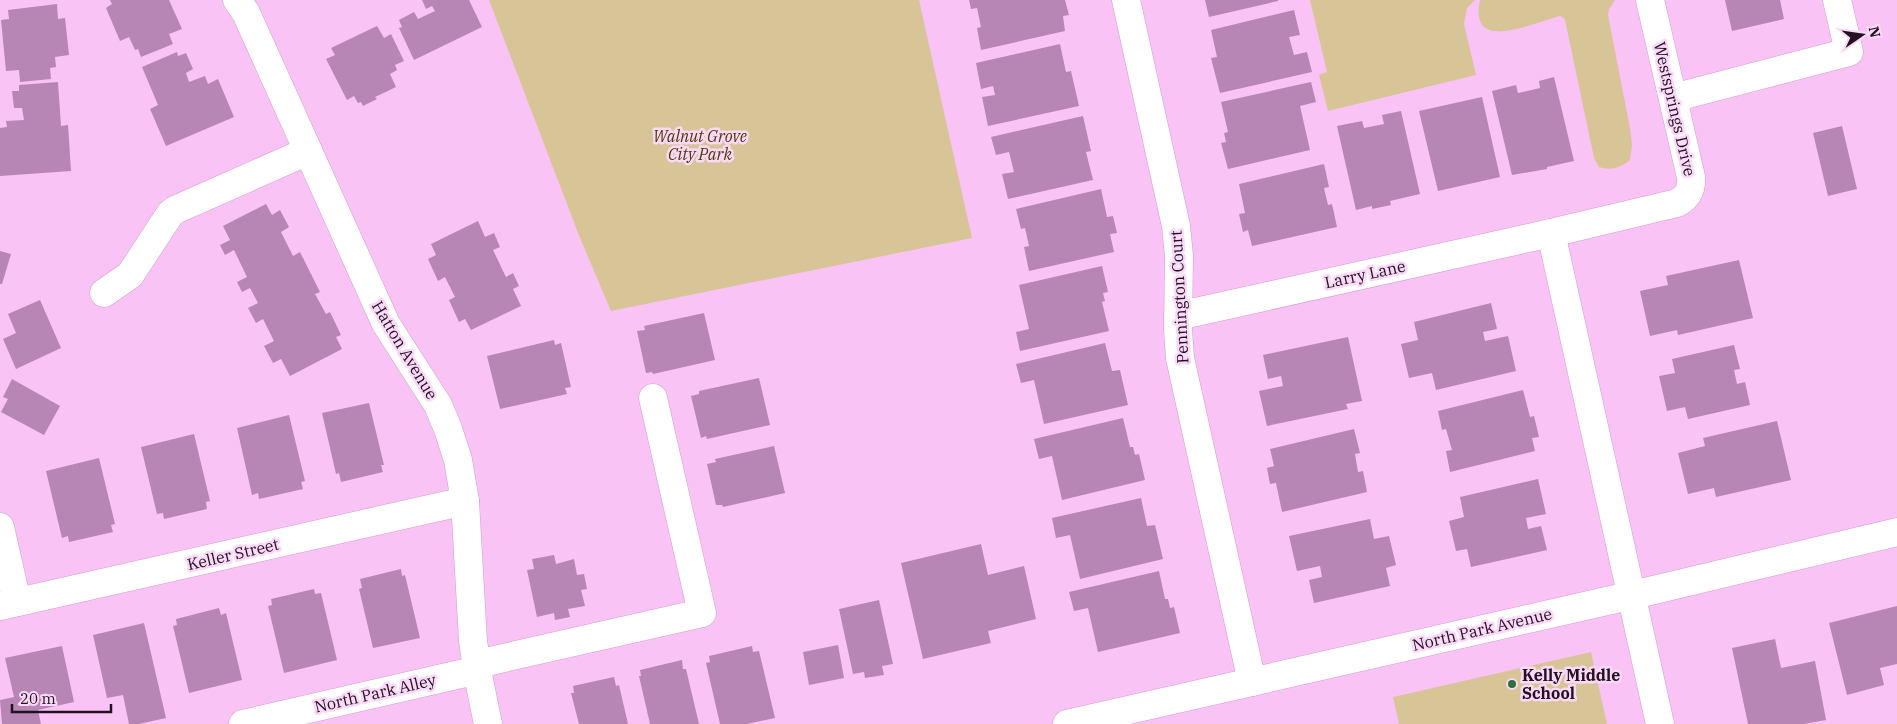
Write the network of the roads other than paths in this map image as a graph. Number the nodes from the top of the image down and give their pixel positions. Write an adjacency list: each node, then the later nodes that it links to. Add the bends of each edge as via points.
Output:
1 (237, 0): 6 (street, Hatton Avenue)
2 (1126, 0): 9 (street, Pennington Court, via 1176,226)
3 (1650, 0): 5 (street, Westsprings Drive)
4 (1837, 0): 5 (street, via 1849,52)
5 (1673, 98): 7 (street, Westsprings Drive, via 1692,185 1684,199)
6 (308, 150): 8 (street, via 175,210 130,275); 11 (street, Hatton Avenue, via 386,324 438,405 458,460)
7 (1551, 233): 9 (street, Larry Lane); 14 (street)
8 (104, 293)
9 (1178, 316): 17 (street, Pennington Court, via 1180,358)
10 (653, 398): 16 (street, North Park Alley, via 702,613)
11 (465, 501): 15 (street, Keller Street); 16 (street, Hatton Avenue)
12 (0, 527): 15 (street)
13 (1897, 532): 14 (street, North Park Avenue)
14 (1633, 595): 17 (street, North Park Avenue); 21 (street)
15 (8, 604)
16 (477, 667): 18 (street, North Park Alley); 19 (street, Hatton Avenue)
17 (1252, 682): 20 (street, North Park Avenue)
18 (243, 724)
19 (488, 724)
20 (1067, 724)
21 (1660, 724)

